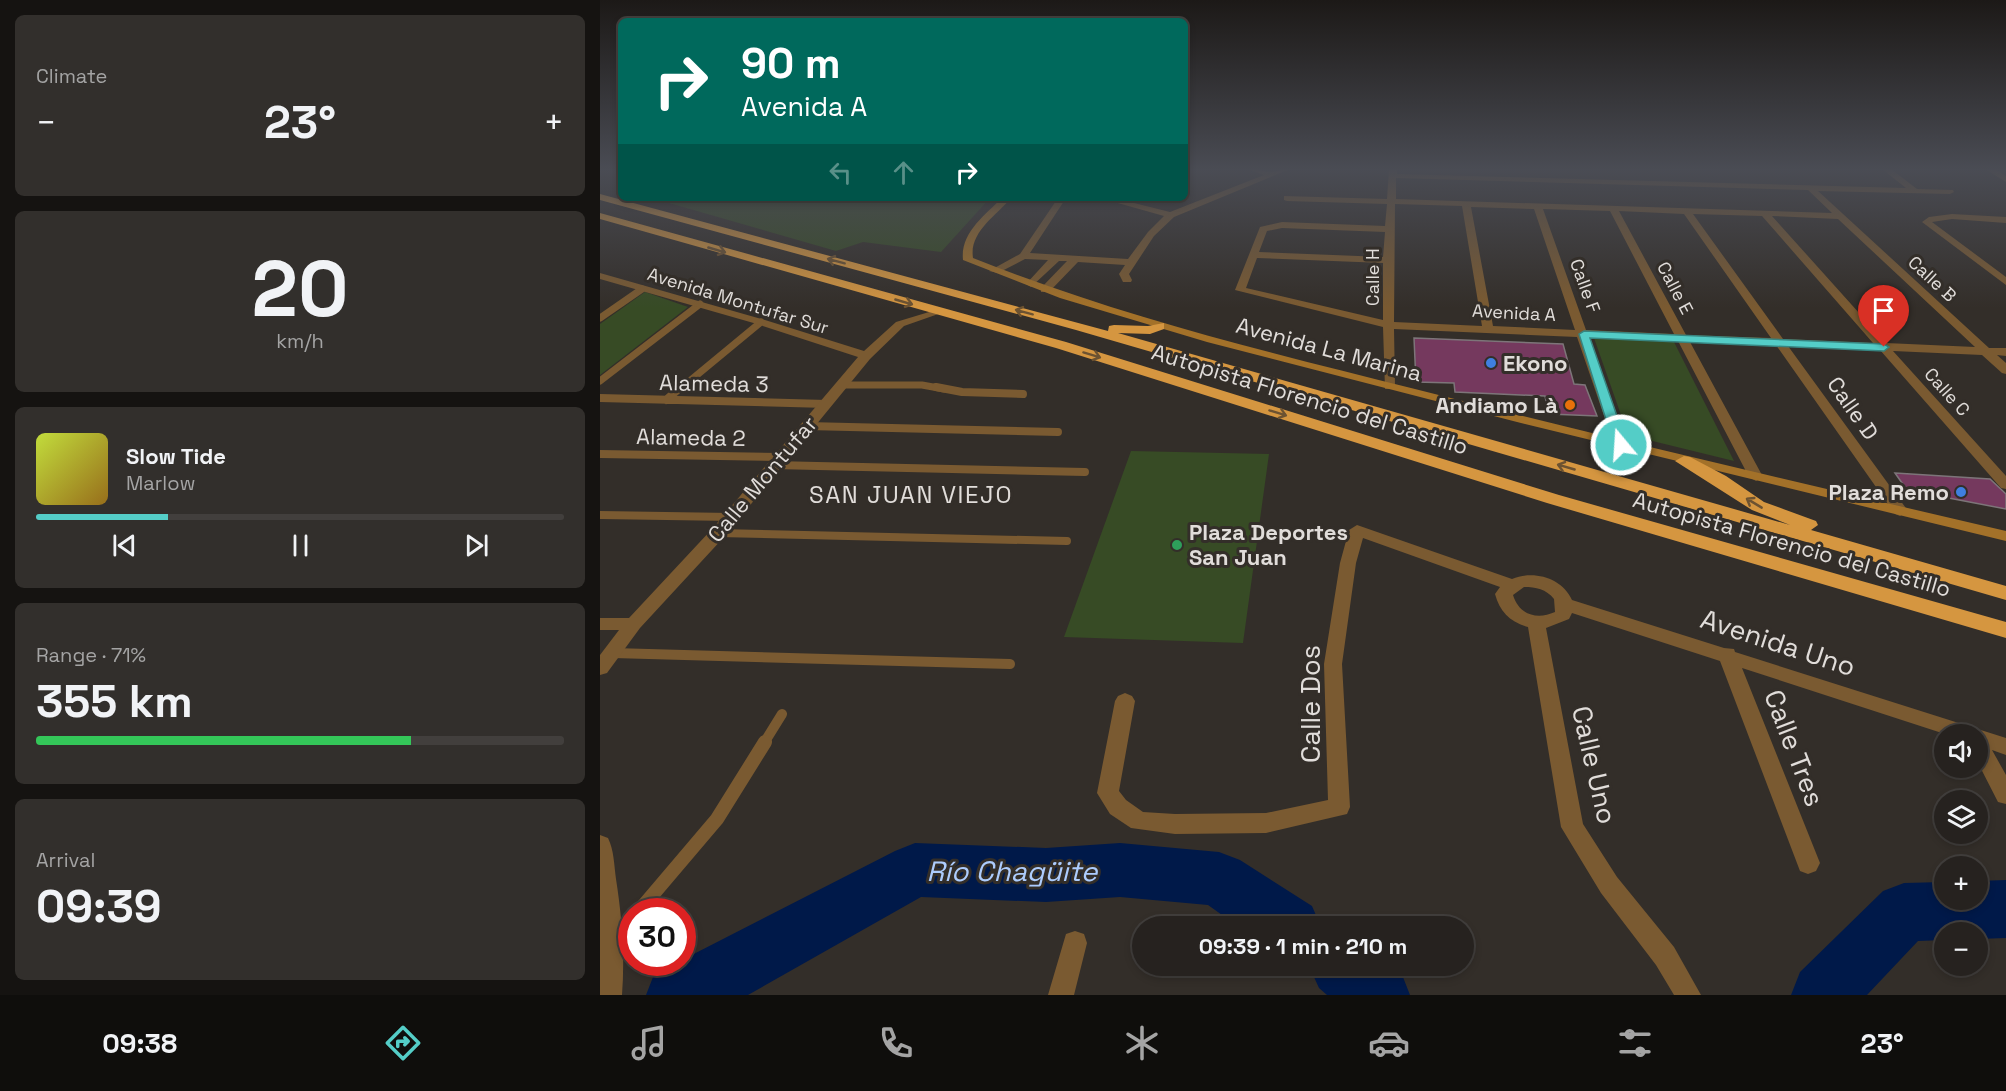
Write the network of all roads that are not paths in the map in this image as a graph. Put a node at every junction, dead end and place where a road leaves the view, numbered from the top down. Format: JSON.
{"nodes":[{"id":1,"x":668,"y":215,"type":"edge"},
{"id":2,"x":991,"y":215,"type":"edge"},
{"id":3,"x":1050,"y":215,"type":"edge"},
{"id":4,"x":1171,"y":215,"type":"edge"},
{"id":5,"x":1391,"y":215,"type":"edge"},
{"id":6,"x":1468,"y":215,"type":"edge"},
{"id":7,"x":1541,"y":215,"type":"edge"},
{"id":8,"x":1617,"y":215,"type":"edge"},
{"id":9,"x":1690,"y":215,"type":"edge"},
{"id":10,"x":1766,"y":215,"type":"edge"},
{"id":11,"x":1798,"y":215,"type":"edge"},
{"id":12,"x":600,"y":216,"type":"edge"},
{"id":13,"x":1839,"y":216,"type":"joint"},
{"id":14,"x":2001,"y":220,"type":"edge"},
{"id":15,"x":2006,"y":226,"type":"edge"},
{"id":16,"x":1390,"y":229,"type":"junction"},
{"id":17,"x":1253,"y":255,"type":"junction"},
{"id":18,"x":1023,"y":256,"type":"junction"},
{"id":19,"x":1056,"y":258,"type":"junction"},
{"id":20,"x":1075,"y":259,"type":"junction"},
{"id":21,"x":1388,"y":260,"type":"junction"},
{"id":22,"x":1131,"y":262,"type":"junction"},
{"id":23,"x":994,"y":271,"type":"junction"},
{"id":24,"x":600,"y":276,"type":"edge"},
{"id":25,"x":1127,"y":280,"type":"dead end"},
{"id":26,"x":2006,"y":282,"type":"edge"},
{"id":27,"x":1031,"y":284,"type":"junction"},
{"id":28,"x":642,"y":289,"type":"junction"},
{"id":29,"x":1045,"y":290,"type":"junction"},
{"id":30,"x":700,"y":304,"type":"junction"},
{"id":31,"x":939,"y":312,"type":"junction"},
{"id":32,"x":600,"y":318,"type":"edge"},
{"id":33,"x":760,"y":322,"type":"junction"},
{"id":34,"x":1389,"y":325,"type":"junction"},
{"id":35,"x":1159,"y":326,"type":"junction"},
{"id":36,"x":1081,"y":327,"type":"junction"},
{"id":37,"x":1488,"y":330,"type":"junction"},
{"id":38,"x":1584,"y":334,"type":"junction"},
{"id":39,"x":1682,"y":339,"type":"junction"},
{"id":40,"x":1782,"y":342,"type":"junction"},
{"id":41,"x":1884,"y":347,"type":"junction"},
{"id":42,"x":1986,"y":351,"type":"junction"},
{"id":43,"x":2006,"y":352,"type":"edge"},
{"id":44,"x":866,"y":356,"type":"junction"},
{"id":45,"x":2006,"y":370,"type":"edge"},
{"id":46,"x":600,"y":381,"type":"edge"},
{"id":47,"x":844,"y":385,"type":"junction"},
{"id":48,"x":1389,"y":386,"type":"junction"},
{"id":49,"x":1023,"y":394,"type":"dead end"},
{"id":50,"x":600,"y":398,"type":"edge"},
{"id":51,"x":666,"y":400,"type":"junction"},
{"id":52,"x":827,"y":404,"type":"junction"},
{"id":53,"x":807,"y":426,"type":"junction"},
{"id":54,"x":1058,"y":432,"type":"dead end"},
{"id":55,"x":1621,"y":445,"type":"junction"},
{"id":56,"x":600,"y":454,"type":"edge"},
{"id":57,"x":777,"y":461,"type":"junction"},
{"id":58,"x":1684,"y":461,"type":"junction"},
{"id":59,"x":1085,"y":472,"type":"dead end"},
{"id":60,"x":1756,"y":477,"type":"junction"},
{"id":61,"x":2006,"y":485,"type":"edge"},
{"id":62,"x":1900,"y":511,"type":"junction"},
{"id":63,"x":600,"y":515,"type":"edge"},
{"id":64,"x":732,"y":516,"type":"junction"},
{"id":65,"x":718,"y":533,"type":"junction"},
{"id":66,"x":2006,"y":536,"type":"edge"},
{"id":67,"x":1067,"y":541,"type":"dead end"},
{"id":68,"x":1512,"y":585,"type":"junction"},
{"id":69,"x":2006,"y":593,"type":"edge"},
{"id":70,"x":1566,"y":604,"type":"junction"},
{"id":71,"x":1536,"y":623,"type":"junction"},
{"id":72,"x":600,"y":624,"type":"edge"},
{"id":73,"x":634,"y":624,"type":"junction"},
{"id":74,"x":2006,"y":630,"type":"edge"},
{"id":75,"x":613,"y":653,"type":"junction"},
{"id":76,"x":1727,"y":654,"type":"junction"},
{"id":77,"x":1010,"y":664,"type":"dead end"},
{"id":78,"x":600,"y":668,"type":"edge"},
{"id":79,"x":1125,"y":701,"type":"dead end"},
{"id":80,"x":782,"y":714,"type":"dead end"},
{"id":81,"x":1939,"y":724,"type":"edge"},
{"id":82,"x":1988,"y":741,"type":"edge"},
{"id":83,"x":2006,"y":747,"type":"edge"},
{"id":84,"x":1988,"y":762,"type":"edge"},
{"id":85,"x":2006,"y":795,"type":"edge"},
{"id":86,"x":600,"y":845,"type":"edge"},
{"id":87,"x":1808,"y":863,"type":"dead end"},
{"id":88,"x":650,"y":898,"type":"edge"},
{"id":89,"x":618,"y":934,"type":"edge"},
{"id":90,"x":610,"y":942,"type":"junction"},
{"id":91,"x":1075,"y":943,"type":"dead end"},
{"id":92,"x":609,"y":995,"type":"edge"},
{"id":93,"x":1061,"y":995,"type":"edge"},
{"id":94,"x":1688,"y":995,"type":"edge"}],
"edges":[{"from":36,"to":1,"type":"highway","name":"Autopista Florencio del Castillo","one_way":true},
{"from":2,"to":23,"type":"street","name":"Avenida La Marina"},
{"from":3,"to":18,"type":"street"},
{"from":4,"to":22,"type":"street"},
{"from":5,"to":16,"type":"street","name":"Calle H"},
{"from":6,"to":37,"type":"street"},
{"from":7,"to":38,"type":"street","name":"Calle F"},
{"from":8,"to":39,"type":"street","name":"Calle E"},
{"from":9,"to":40,"type":"street","name":"Calle D"},
{"from":10,"to":41,"type":"street","name":"Calle C"},
{"from":11,"to":13,"type":"street"},
{"from":12,"to":31,"type":"highway","name":"Autopista Florencio del Castillo","one_way":true},
{"from":13,"to":42,"type":"street","name":"Calle B"},
{"from":14,"to":15,"type":"street"},
{"from":14,"to":26,"type":"street"},
{"from":16,"to":17,"type":"street"},
{"from":16,"to":21,"type":"street","name":"Calle H"},
{"from":17,"to":21,"type":"street"},
{"from":17,"to":34,"type":"street","name":"Avenida A"},
{"from":18,"to":19,"type":"street"},
{"from":18,"to":23,"type":"street"},
{"from":19,"to":20,"type":"street"},
{"from":19,"to":27,"type":"street"},
{"from":20,"to":22,"type":"street"},
{"from":20,"to":29,"type":"street"},
{"from":21,"to":34,"type":"street","name":"Calle H"},
{"from":22,"to":25,"type":"street"},
{"from":23,"to":27,"type":"street","name":"Avenida La Marina"},
{"from":24,"to":28,"type":"street","name":"Avenida Montufar Sur"},
{"from":27,"to":29,"type":"street","name":"Avenida La Marina"},
{"from":28,"to":30,"type":"street","name":"Avenida Montufar Sur"},
{"from":28,"to":32,"type":"lane"},
{"from":29,"to":35,"type":"street","name":"Avenida La Marina"},
{"from":30,"to":33,"type":"street","name":"Avenida Montufar Sur"},
{"from":30,"to":46,"type":"lane"},
{"from":31,"to":44,"type":"street","name":"Calle Montufar"},
{"from":31,"to":74,"type":"highway","name":"Autopista Florencio del Castillo","one_way":true},
{"from":33,"to":44,"type":"street","name":"Avenida Montufar Sur"},
{"from":33,"to":51,"type":"lane"},
{"from":34,"to":37,"type":"street","name":"Avenida A"},
{"from":34,"to":48,"type":"street","name":"Calle H"},
{"from":35,"to":36,"type":"highway"},
{"from":35,"to":48,"type":"street","name":"Avenida La Marina"},
{"from":69,"to":36,"type":"highway","name":"Autopista Florencio del Castillo","one_way":true},
{"from":37,"to":38,"type":"street","name":"Avenida A"},
{"from":38,"to":39,"type":"street","name":"Avenida A"},
{"from":38,"to":55,"type":"street","name":"Calle F"},
{"from":39,"to":40,"type":"street","name":"Avenida A"},
{"from":39,"to":60,"type":"street","name":"Calle E"},
{"from":40,"to":41,"type":"street","name":"Avenida A"},
{"from":40,"to":62,"type":"street","name":"Calle D"},
{"from":41,"to":42,"type":"street","name":"Avenida A"},
{"from":41,"to":61,"type":"street","name":"Calle C"},
{"from":42,"to":43,"type":"street","name":"Avenida A"},
{"from":42,"to":45,"type":"street","name":"Calle B"},
{"from":44,"to":47,"type":"street","name":"Calle Montufar"},
{"from":47,"to":49,"type":"lane"},
{"from":47,"to":52,"type":"street","name":"Calle Montufar"},
{"from":48,"to":55,"type":"street","name":"Avenida La Marina"},
{"from":50,"to":51,"type":"lane","name":"Alameda 3"},
{"from":51,"to":52,"type":"lane","name":"Alameda 3"},
{"from":52,"to":53,"type":"street","name":"Calle Montufar"},
{"from":53,"to":54,"type":"lane"},
{"from":53,"to":57,"type":"street","name":"Calle Montufar"},
{"from":55,"to":58,"type":"street","name":"Avenida La Marina"},
{"from":56,"to":57,"type":"lane","name":"Alameda 2"},
{"from":57,"to":59,"type":"lane","name":"Alameda 2"},
{"from":57,"to":64,"type":"street","name":"Calle Montufar"},
{"from":58,"to":60,"type":"street","name":"Avenida La Marina"},
{"from":69,"to":58,"type":"highway","one_way":true},
{"from":60,"to":62,"type":"street","name":"Avenida La Marina"},
{"from":62,"to":66,"type":"street","name":"Avenida La Marina"},
{"from":63,"to":64,"type":"lane"},
{"from":64,"to":65,"type":"street","name":"Calle Montufar"},
{"from":65,"to":67,"type":"lane"},
{"from":65,"to":73,"type":"street","name":"Calle Montufar"},
{"from":68,"to":70,"type":"street"},
{"from":68,"to":71,"type":"street"},
{"from":68,"to":79,"type":"street","name":"Calle Dos"},
{"from":70,"to":71,"type":"street"},
{"from":70,"to":76,"type":"street","name":"Avenida Uno"},
{"from":71,"to":94,"type":"street","name":"Calle Uno"},
{"from":72,"to":73,"type":"street"},
{"from":73,"to":75,"type":"street","name":"Calle Montufar"},
{"from":75,"to":77,"type":"lane"},
{"from":75,"to":78,"type":"street","name":"Calle Montufar"},
{"from":76,"to":81,"type":"street","name":"Avenida Uno"},
{"from":76,"to":87,"type":"street","name":"Calle Tres"},
{"from":80,"to":88,"type":"lane"},
{"from":82,"to":83,"type":"street","name":"Avenida Uno"},
{"from":84,"to":85,"type":"street"},
{"from":86,"to":90,"type":"street"},
{"from":89,"to":90,"type":"lane"},
{"from":90,"to":92,"type":"street"},
{"from":91,"to":93,"type":"street"}]}
